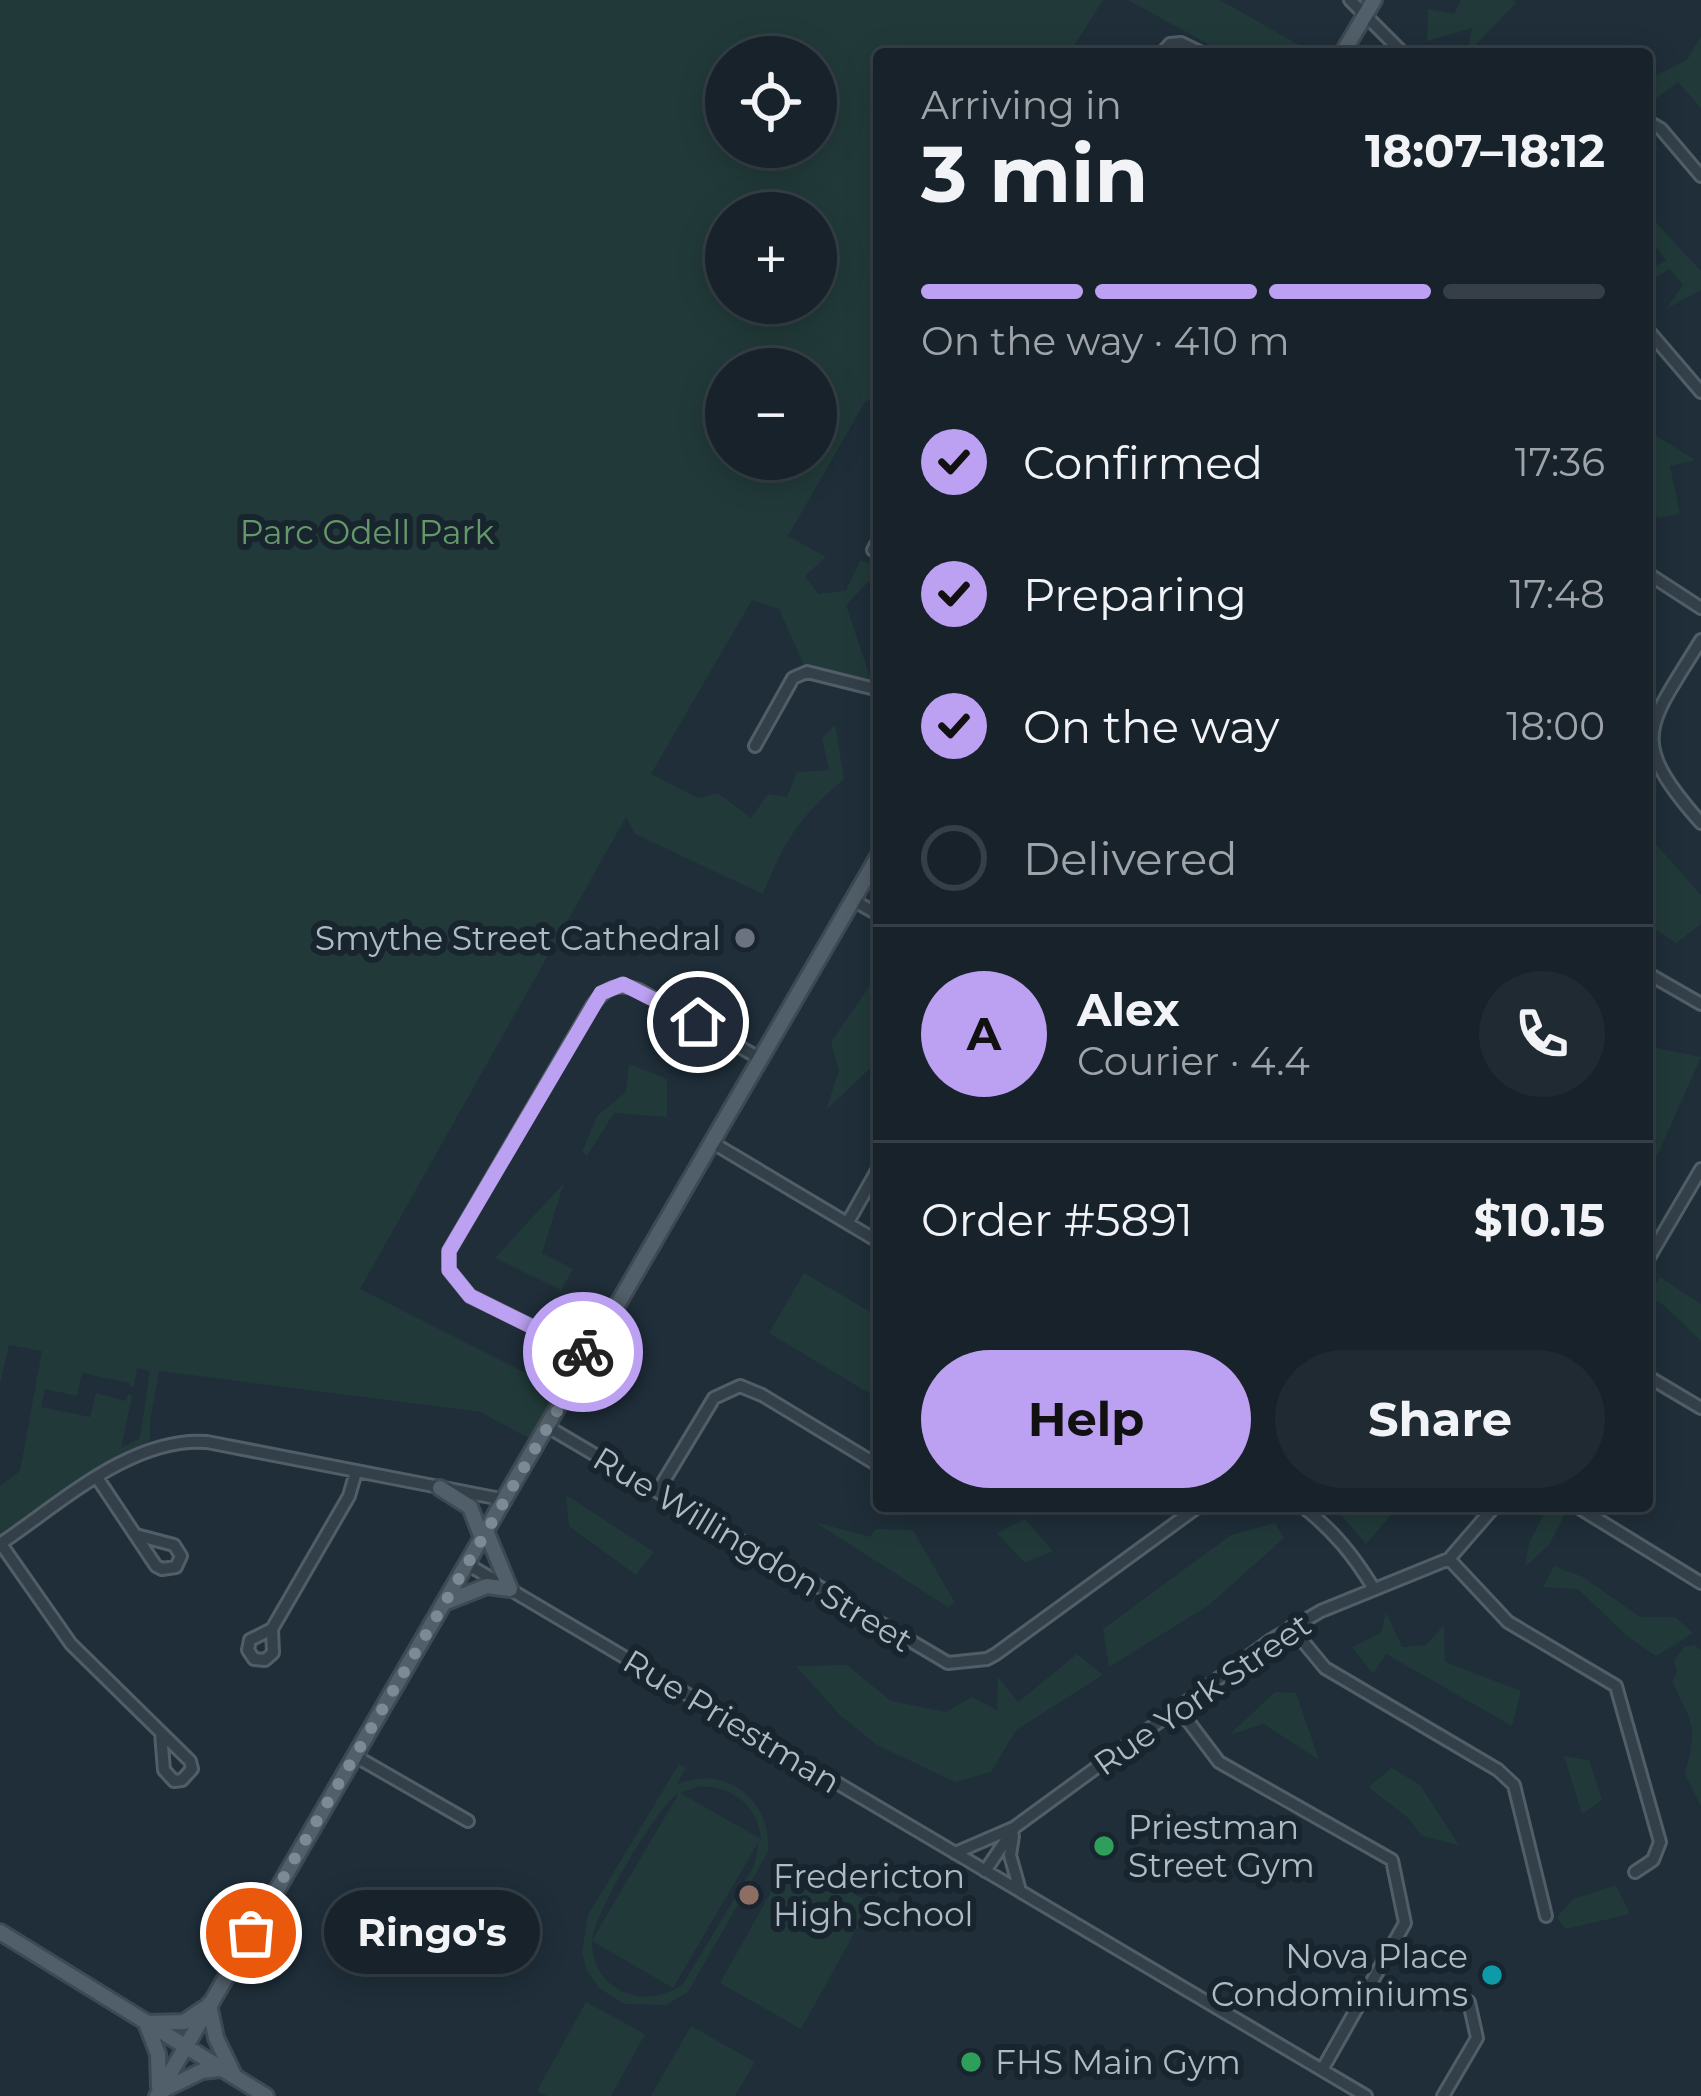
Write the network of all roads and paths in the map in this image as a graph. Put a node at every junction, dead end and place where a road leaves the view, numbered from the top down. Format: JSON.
{"nodes":[{"id":1,"x":1350,"y":0,"type":"edge"},
{"id":2,"x":1370,"y":6,"type":"edge"},
{"id":3,"x":1346,"y":48,"type":"edge"},
{"id":4,"x":1400,"y":48,"type":"edge"},
{"id":5,"x":1653,"y":124,"type":"edge"},
{"id":6,"x":1701,"y":176,"type":"edge"},
{"id":7,"x":1653,"y":336,"type":"edge"},
{"id":8,"x":1701,"y":392,"type":"edge"},
{"id":9,"x":1653,"y":577,"type":"edge"},
{"id":10,"x":1701,"y":608,"type":"edge"},
{"id":11,"x":1701,"y":640,"type":"edge"},
{"id":12,"x":873,"y":688,"type":"edge"},
{"id":13,"x":1653,"y":730,"type":"edge"},
{"id":14,"x":755,"y":746,"type":"dead end"},
{"id":15,"x":1653,"y":751,"type":"edge"},
{"id":16,"x":1701,"y":823,"type":"edge"},
{"id":17,"x":873,"y":865,"type":"edge"},
{"id":18,"x":853,"y":900,"type":"junction"},
{"id":19,"x":873,"y":912,"type":"edge"},
{"id":20,"x":1653,"y":976,"type":"edge"},
{"id":21,"x":1701,"y":1004,"type":"edge"},
{"id":22,"x":761,"y":1059,"type":"junction"},
{"id":23,"x":713,"y":1143,"type":"junction"},
{"id":24,"x":1701,"y":1168,"type":"edge"},
{"id":25,"x":873,"y":1178,"type":"edge"},
{"id":26,"x":848,"y":1222,"type":"junction"},
{"id":27,"x":873,"y":1238,"type":"edge"},
{"id":28,"x":1653,"y":1251,"type":"edge"},
{"id":29,"x":590,"y":1355,"type":"junction"},
{"id":30,"x":1653,"y":1380,"type":"edge"},
{"id":31,"x":1701,"y":1408,"type":"edge"},
{"id":32,"x":548,"y":1427,"type":"junction"},
{"id":33,"x":873,"y":1462,"type":"edge"},
{"id":34,"x":356,"y":1472,"type":"junction"},
{"id":35,"x":98,"y":1479,"type":"junction"},
{"id":36,"x":440,"y":1488,"type":"junction"},
{"id":37,"x":658,"y":1489,"type":"junction"},
{"id":38,"x":506,"y":1500,"type":"junction"},
{"id":39,"x":1190,"y":1512,"type":"edge"},
{"id":40,"x":1310,"y":1512,"type":"edge"},
{"id":41,"x":1490,"y":1512,"type":"edge"},
{"id":42,"x":1586,"y":1512,"type":"edge"},
{"id":43,"x":484,"y":1534,"type":"junction"},
{"id":44,"x":136,"y":1535,"type":"dead end"},
{"id":45,"x":0,"y":1544,"type":"edge"},
{"id":46,"x":1449,"y":1559,"type":"junction"},
{"id":47,"x":467,"y":1564,"type":"junction"},
{"id":48,"x":1701,"y":1583,"type":"edge"},
{"id":49,"x":510,"y":1589,"type":"junction"},
{"id":50,"x":1374,"y":1589,"type":"junction"},
{"id":51,"x":445,"y":1603,"type":"junction"},
{"id":52,"x":1291,"y":1627,"type":"junction"},
{"id":53,"x":272,"y":1629,"type":"dead end"},
{"id":54,"x":1178,"y":1708,"type":"junction"},
{"id":55,"x":161,"y":1733,"type":"dead end"},
{"id":56,"x":355,"y":1756,"type":"junction"},
{"id":57,"x":469,"y":1821,"type":"dead end"},
{"id":58,"x":1015,"y":1827,"type":"junction"},
{"id":59,"x":955,"y":1853,"type":"junction"},
{"id":60,"x":985,"y":1870,"type":"junction"},
{"id":61,"x":1635,"y":1872,"type":"dead end"},
{"id":62,"x":1020,"y":1890,"type":"junction"},
{"id":63,"x":1546,"y":1916,"type":"dead end"},
{"id":64,"x":0,"y":1932,"type":"edge"},
{"id":65,"x":1469,"y":2002,"type":"dead end"},
{"id":66,"x":209,"y":2004,"type":"junction"},
{"id":67,"x":146,"y":2023,"type":"junction"},
{"id":68,"x":183,"y":2047,"type":"junction"},
{"id":69,"x":220,"y":2068,"type":"junction"},
{"id":70,"x":1322,"y":2070,"type":"junction"},
{"id":71,"x":235,"y":2077,"type":"junction"},
{"id":72,"x":158,"y":2094,"type":"edge"},
{"id":73,"x":266,"y":2096,"type":"edge"},
{"id":74,"x":1366,"y":2096,"type":"edge"},
{"id":75,"x":1443,"y":2096,"type":"edge"}],
"edges":[{"from":1,"to":2,"type":"street"},
{"from":2,"to":3,"type":"main road"},
{"from":2,"to":4,"type":"street"},
{"from":5,"to":6,"type":"street"},
{"from":7,"to":8,"type":"street"},
{"from":9,"to":10,"type":"street"},
{"from":11,"to":13,"type":"street"},
{"from":12,"to":14,"type":"street"},
{"from":15,"to":16,"type":"street"},
{"from":17,"to":18,"type":"main road"},
{"from":18,"to":19,"type":"street"},
{"from":18,"to":22,"type":"main road"},
{"from":20,"to":21,"type":"street"},
{"from":22,"to":23,"type":"main road"},
{"from":22,"to":29,"type":"street"},
{"from":23,"to":26,"type":"street"},
{"from":23,"to":29,"type":"main road"},
{"from":24,"to":28,"type":"street"},
{"from":25,"to":26,"type":"street"},
{"from":26,"to":27,"type":"street"},
{"from":29,"to":32,"type":"main road"},
{"from":30,"to":31,"type":"street"},
{"from":32,"to":37,"type":"street","name":"Rue Willingdon Street"},
{"from":32,"to":38,"type":"main road"},
{"from":33,"to":37,"type":"street"},
{"from":34,"to":35,"type":"street"},
{"from":34,"to":36,"type":"street"},
{"from":34,"to":53,"type":"street"},
{"from":35,"to":44,"type":"street"},
{"from":35,"to":45,"type":"street"},
{"from":36,"to":38,"type":"street"},
{"from":36,"to":43,"type":"main road"},
{"from":37,"to":39,"type":"street","name":"Rue Willingdon Street"},
{"from":38,"to":43,"type":"main road"},
{"from":40,"to":50,"type":"street"},
{"from":41,"to":46,"type":"street","name":"Rue York Street"},
{"from":42,"to":48,"type":"street"},
{"from":43,"to":47,"type":"main road"},
{"from":43,"to":49,"type":"main road"},
{"from":45,"to":55,"type":"street"},
{"from":46,"to":50,"type":"street","name":"Rue York Street"},
{"from":46,"to":61,"type":"street"},
{"from":47,"to":49,"type":"street","name":"Rue Priestman"},
{"from":47,"to":51,"type":"main road"},
{"from":49,"to":51,"type":"main road"},
{"from":49,"to":59,"type":"street","name":"Rue Priestman"},
{"from":50,"to":52,"type":"street","name":"Rue York Street"},
{"from":51,"to":56,"type":"main road"},
{"from":52,"to":54,"type":"street","name":"Rue York Street"},
{"from":52,"to":63,"type":"street"},
{"from":54,"to":58,"type":"street","name":"Rue York Street"},
{"from":54,"to":70,"type":"street"},
{"from":56,"to":57,"type":"street"},
{"from":56,"to":66,"type":"main road"},
{"from":58,"to":59,"type":"street"},
{"from":58,"to":60,"type":"street","name":"Rue York Street"},
{"from":58,"to":62,"type":"street"},
{"from":59,"to":60,"type":"street","name":"Rue Priestman"},
{"from":60,"to":62,"type":"street","name":"Rue Priestman"},
{"from":62,"to":70,"type":"street","name":"Rue Priestman"},
{"from":64,"to":67,"type":"main road"},
{"from":65,"to":75,"type":"street"},
{"from":66,"to":67,"type":"main road"},
{"from":66,"to":68,"type":"main road"},
{"from":66,"to":71,"type":"main road"},
{"from":67,"to":68,"type":"main road"},
{"from":67,"to":72,"type":"main road"},
{"from":68,"to":69,"type":"main road"},
{"from":68,"to":72,"type":"main road"},
{"from":69,"to":71,"type":"main road"},
{"from":69,"to":72,"type":"main road"},
{"from":70,"to":74,"type":"street","name":"Rue Priestman"},
{"from":71,"to":73,"type":"main road"}]}
